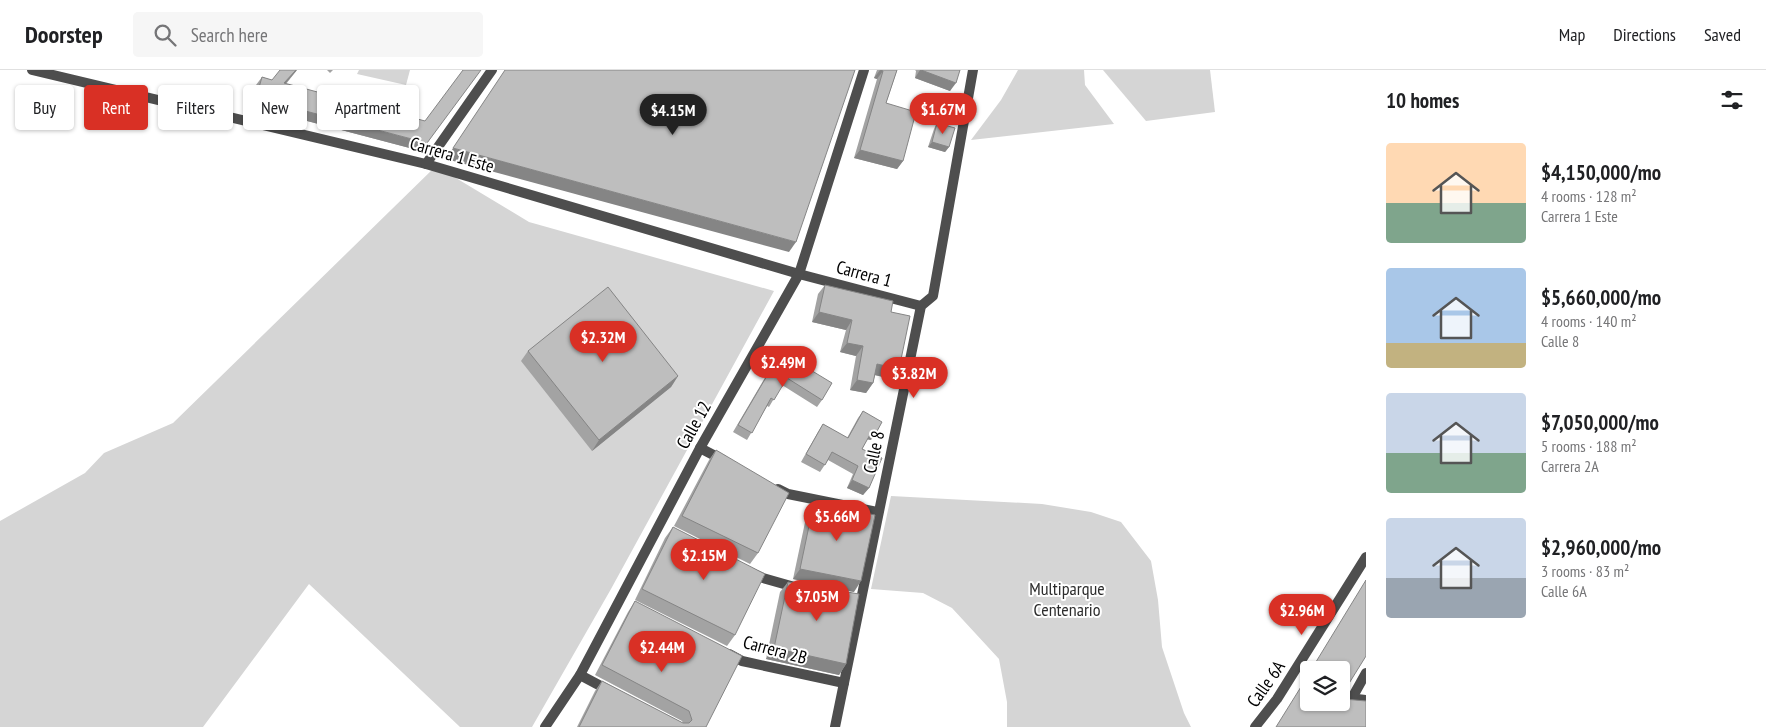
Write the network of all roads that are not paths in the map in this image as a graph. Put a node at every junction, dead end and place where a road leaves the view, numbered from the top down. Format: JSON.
{"nodes":[{"id":1,"x":32,"y":70,"type":"edge"},
{"id":2,"x":492,"y":70,"type":"edge"},
{"id":3,"x":864,"y":70,"type":"edge"},
{"id":4,"x":973,"y":70,"type":"edge"},
{"id":5,"x":426,"y":164,"type":"junction"},
{"id":6,"x":799,"y":274,"type":"junction"},
{"id":7,"x":921,"y":306,"type":"junction"},
{"id":8,"x":700,"y":448,"type":"junction"},
{"id":9,"x":732,"y":465,"type":"edge"},
{"id":10,"x":765,"y":482,"type":"edge"},
{"id":11,"x":877,"y":512,"type":"junction"},
{"id":12,"x":1366,"y":558,"type":"edge"},
{"id":13,"x":746,"y":570,"type":"edge"},
{"id":14,"x":804,"y":589,"type":"edge"},
{"id":15,"x":716,"y":648,"type":"edge"},
{"id":16,"x":1366,"y":673,"type":"edge"},
{"id":17,"x":580,"y":675,"type":"junction"},
{"id":18,"x":844,"y":683,"type":"junction"},
{"id":19,"x":621,"y":697,"type":"edge"},
{"id":20,"x":1352,"y":698,"type":"joint"},
{"id":21,"x":1366,"y":700,"type":"edge"},
{"id":22,"x":544,"y":727,"type":"edge"},
{"id":23,"x":835,"y":727,"type":"edge"},
{"id":24,"x":1255,"y":727,"type":"edge"}],
"edges":[{"from":1,"to":5,"type":"street","name":"Carrera 1 Este"},
{"from":2,"to":5,"type":"street"},
{"from":3,"to":6,"type":"street","name":"Calle 12"},
{"from":4,"to":7,"type":"street","name":"Calle 8"},
{"from":5,"to":6,"type":"street","name":"Carrera 1 Este"},
{"from":6,"to":7,"type":"street","name":"Carrera 1"},
{"from":6,"to":8,"type":"street","name":"Calle 12"},
{"from":7,"to":11,"type":"street","name":"Calle 8"},
{"from":8,"to":9,"type":"street"},
{"from":8,"to":17,"type":"street","name":"Calle 12"},
{"from":10,"to":11,"type":"street"},
{"from":11,"to":18,"type":"street","name":"Calle 8"},
{"from":12,"to":24,"type":"street","name":"Calle 6A"},
{"from":13,"to":14,"type":"street"},
{"from":15,"to":18,"type":"street","name":"Carrera 2B"},
{"from":16,"to":20,"type":"street"},
{"from":17,"to":19,"type":"street"},
{"from":17,"to":22,"type":"street","name":"Calle 12"},
{"from":18,"to":23,"type":"street","name":"Calle 8"},
{"from":20,"to":21,"type":"street"}]}
